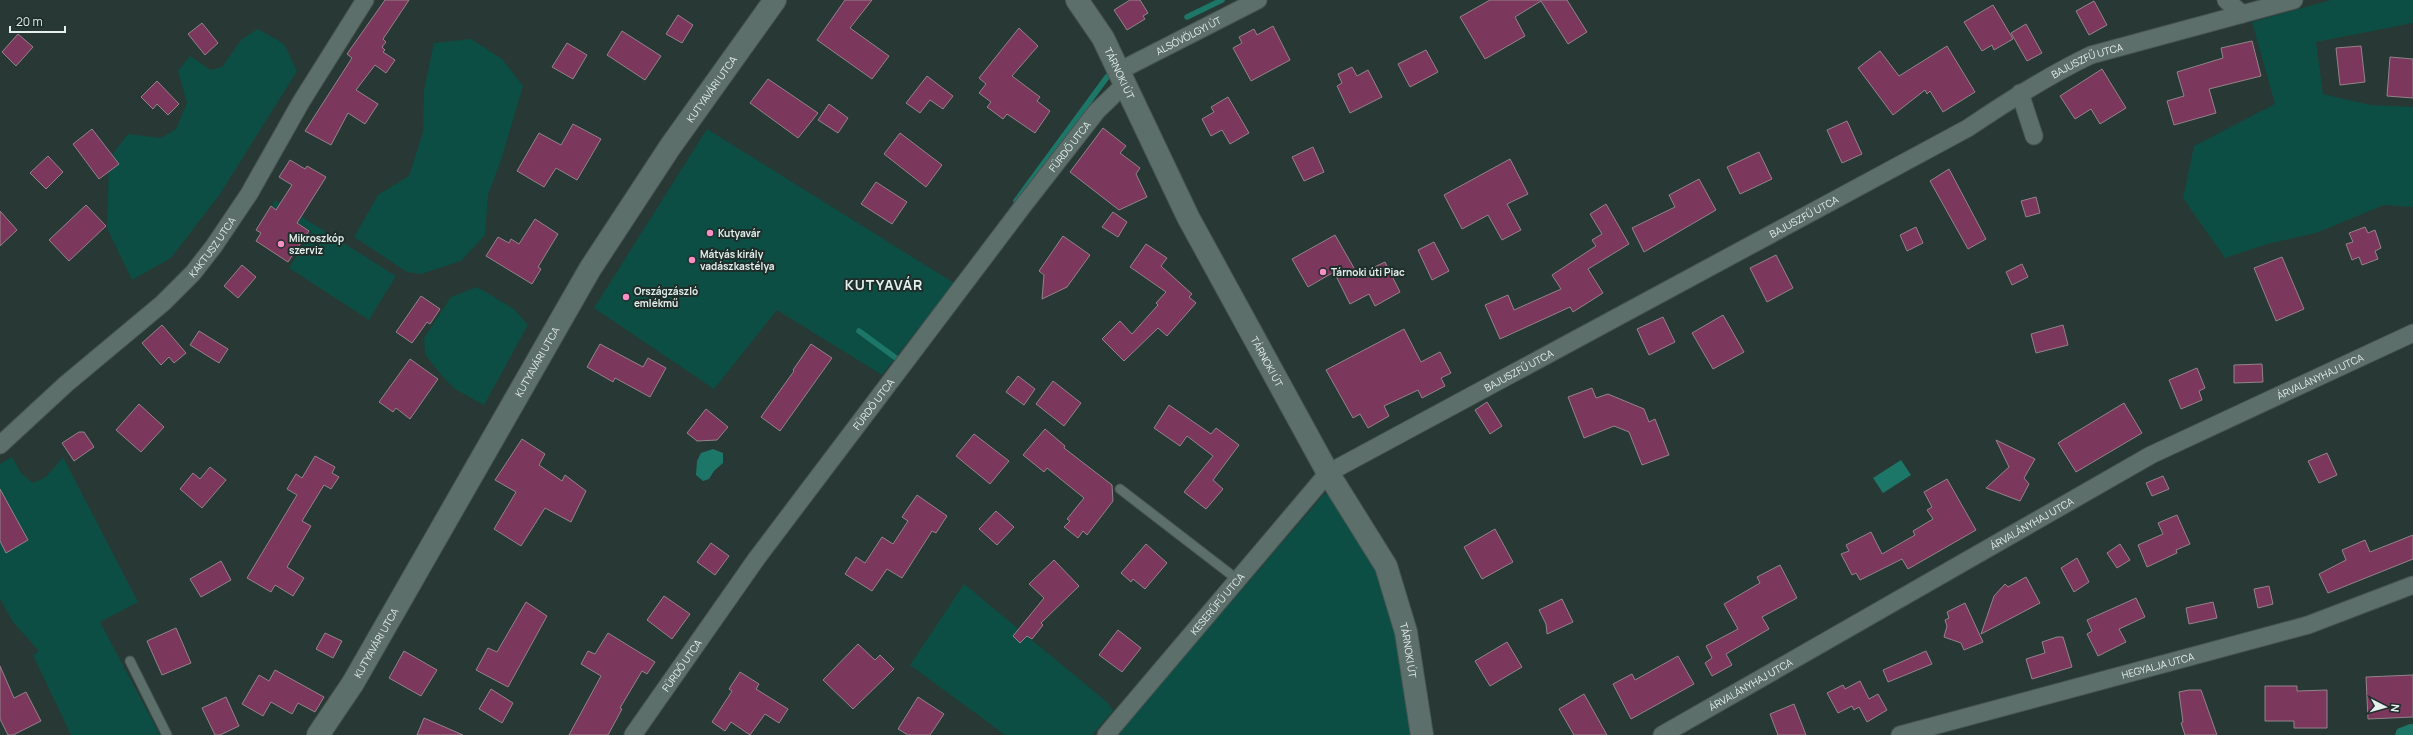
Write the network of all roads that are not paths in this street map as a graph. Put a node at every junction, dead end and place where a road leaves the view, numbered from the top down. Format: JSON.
{"nodes":[{"id":1,"x":366,"y":0,"type":"edge"},
{"id":2,"x":775,"y":0,"type":"edge"},
{"id":3,"x":1077,"y":0,"type":"edge"},
{"id":4,"x":1258,"y":0,"type":"edge"},
{"id":5,"x":2226,"y":0,"type":"edge"},
{"id":6,"x":2294,"y":0,"type":"edge"},
{"id":7,"x":2242,"y":14,"type":"junction"},
{"id":8,"x":1122,"y":77,"type":"junction"},
{"id":9,"x":2020,"y":93,"type":"junction"},
{"id":10,"x":2034,"y":136,"type":"dead end"},
{"id":11,"x":2413,"y":333,"type":"edge"},
{"id":12,"x":0,"y":445,"type":"edge"},
{"id":13,"x":1328,"y":473,"type":"junction"},
{"id":14,"x":1120,"y":488,"type":"dead end"},
{"id":15,"x":1238,"y":580,"type":"junction"},
{"id":16,"x":2413,"y":585,"type":"edge"},
{"id":17,"x":130,"y":661,"type":"dead end"},
{"id":18,"x":167,"y":735,"type":"edge"},
{"id":19,"x":318,"y":735,"type":"edge"},
{"id":20,"x":634,"y":735,"type":"edge"},
{"id":21,"x":1106,"y":735,"type":"edge"},
{"id":22,"x":1422,"y":735,"type":"edge"},
{"id":23,"x":1662,"y":735,"type":"edge"},
{"id":24,"x":1900,"y":735,"type":"edge"}],
"edges":[{"from":1,"to":12,"type":"street","name":"KAKTUSZ UTCA"},
{"from":2,"to":19,"type":"street","name":"KUTYAVÁRI UTCA"},
{"from":3,"to":8,"type":"street","name":"TÁRNOKI ÚT"},
{"from":4,"to":8,"type":"street","name":"ALSÓVÖLGYI ÚT"},
{"from":5,"to":7,"type":"street"},
{"from":6,"to":7,"type":"street","name":"BAJUSZFŰ UTCA"},
{"from":7,"to":9,"type":"street","name":"BAJUSZFŰ UTCA"},
{"from":8,"to":13,"type":"street","name":"TÁRNOKI ÚT"},
{"from":8,"to":20,"type":"street","name":"FÜRDŐ UTCA"},
{"from":9,"to":10,"type":"street"},
{"from":9,"to":13,"type":"street","name":"BAJUSZFŰ UTCA"},
{"from":11,"to":23,"type":"street","name":"ÁRVALÁNYHAJ UTCA"},
{"from":13,"to":15,"type":"street","name":"KESERŰFŰ UTCA"},
{"from":13,"to":22,"type":"street","name":"TÁRNOKI ÚT"},
{"from":14,"to":15,"type":"lane"},
{"from":15,"to":21,"type":"street","name":"KESERŰFŰ UTCA"},
{"from":16,"to":24,"type":"street","name":"HEGYALJA UTCA"},
{"from":17,"to":18,"type":"lane"}]}
